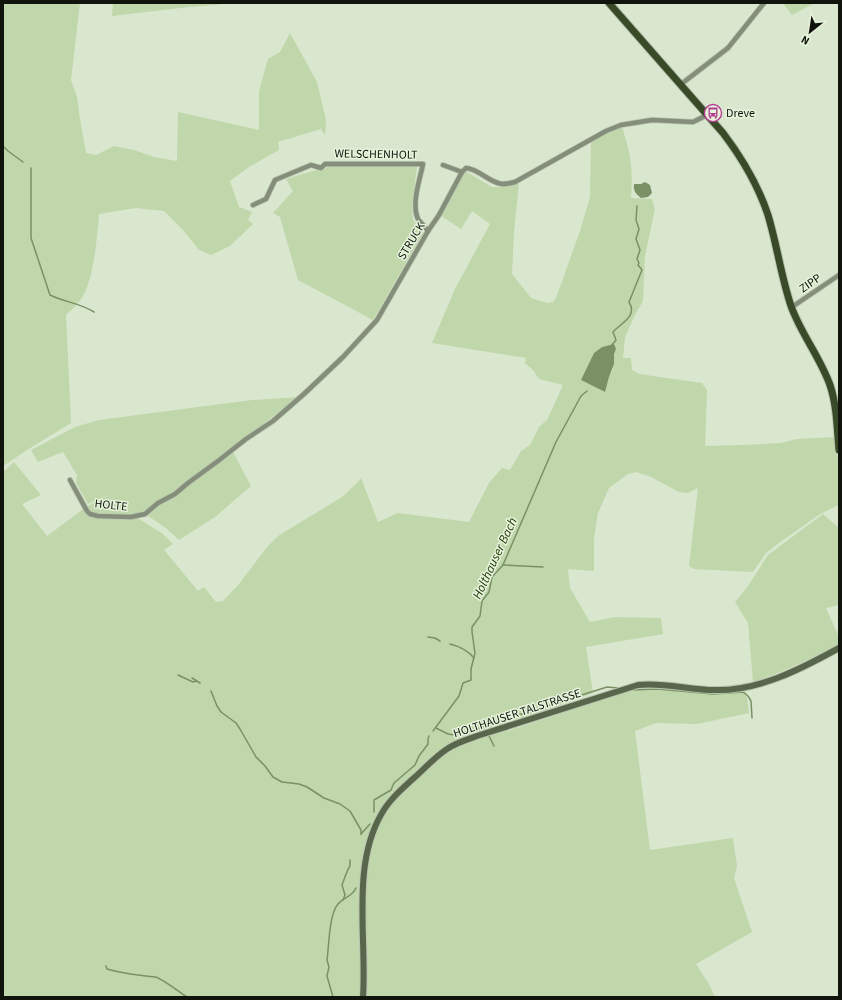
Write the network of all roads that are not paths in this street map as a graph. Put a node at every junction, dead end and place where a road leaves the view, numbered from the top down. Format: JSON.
{"nodes":[{"id":1,"x":608,"y":3,"type":"edge"},
{"id":2,"x":764,"y":3,"type":"edge"},
{"id":3,"x":680,"y":85,"type":"junction"},
{"id":4,"x":707,"y":115,"type":"junction"},
{"id":5,"x":443,"y":165,"type":"dead end"},
{"id":6,"x":462,"y":172,"type":"junction"},
{"id":7,"x":253,"y":205,"type":"dead end"},
{"id":8,"x":428,"y":231,"type":"junction"},
{"id":9,"x":839,"y":275,"type":"edge"},
{"id":10,"x":792,"y":307,"type":"junction"},
{"id":11,"x":839,"y":450,"type":"edge"},
{"id":12,"x":70,"y":480,"type":"dead end"},
{"id":13,"x":145,"y":514,"type":"joint"},
{"id":14,"x":839,"y":648,"type":"edge"},
{"id":15,"x":363,"y":997,"type":"edge"}],
"edges":[{"from":1,"to":3,"type":"main road"},
{"from":2,"to":3,"type":"street"},
{"from":3,"to":4,"type":"main road"},
{"from":4,"to":6,"type":"street"},
{"from":4,"to":10,"type":"main road"},
{"from":5,"to":6,"type":"street"},
{"from":6,"to":8,"type":"street","name":"STRUCK"},
{"from":7,"to":8,"type":"street","name":"WELSCHENHOLT"},
{"from":8,"to":13,"type":"street","name":"STRUCK"},
{"from":9,"to":10,"type":"street","name":"ZIPP"},
{"from":10,"to":11,"type":"main road"},
{"from":12,"to":13,"type":"street","name":"HOLTE"},
{"from":14,"to":15,"type":"street","name":"HOLTHAUSER TALSTRASSE"}]}
